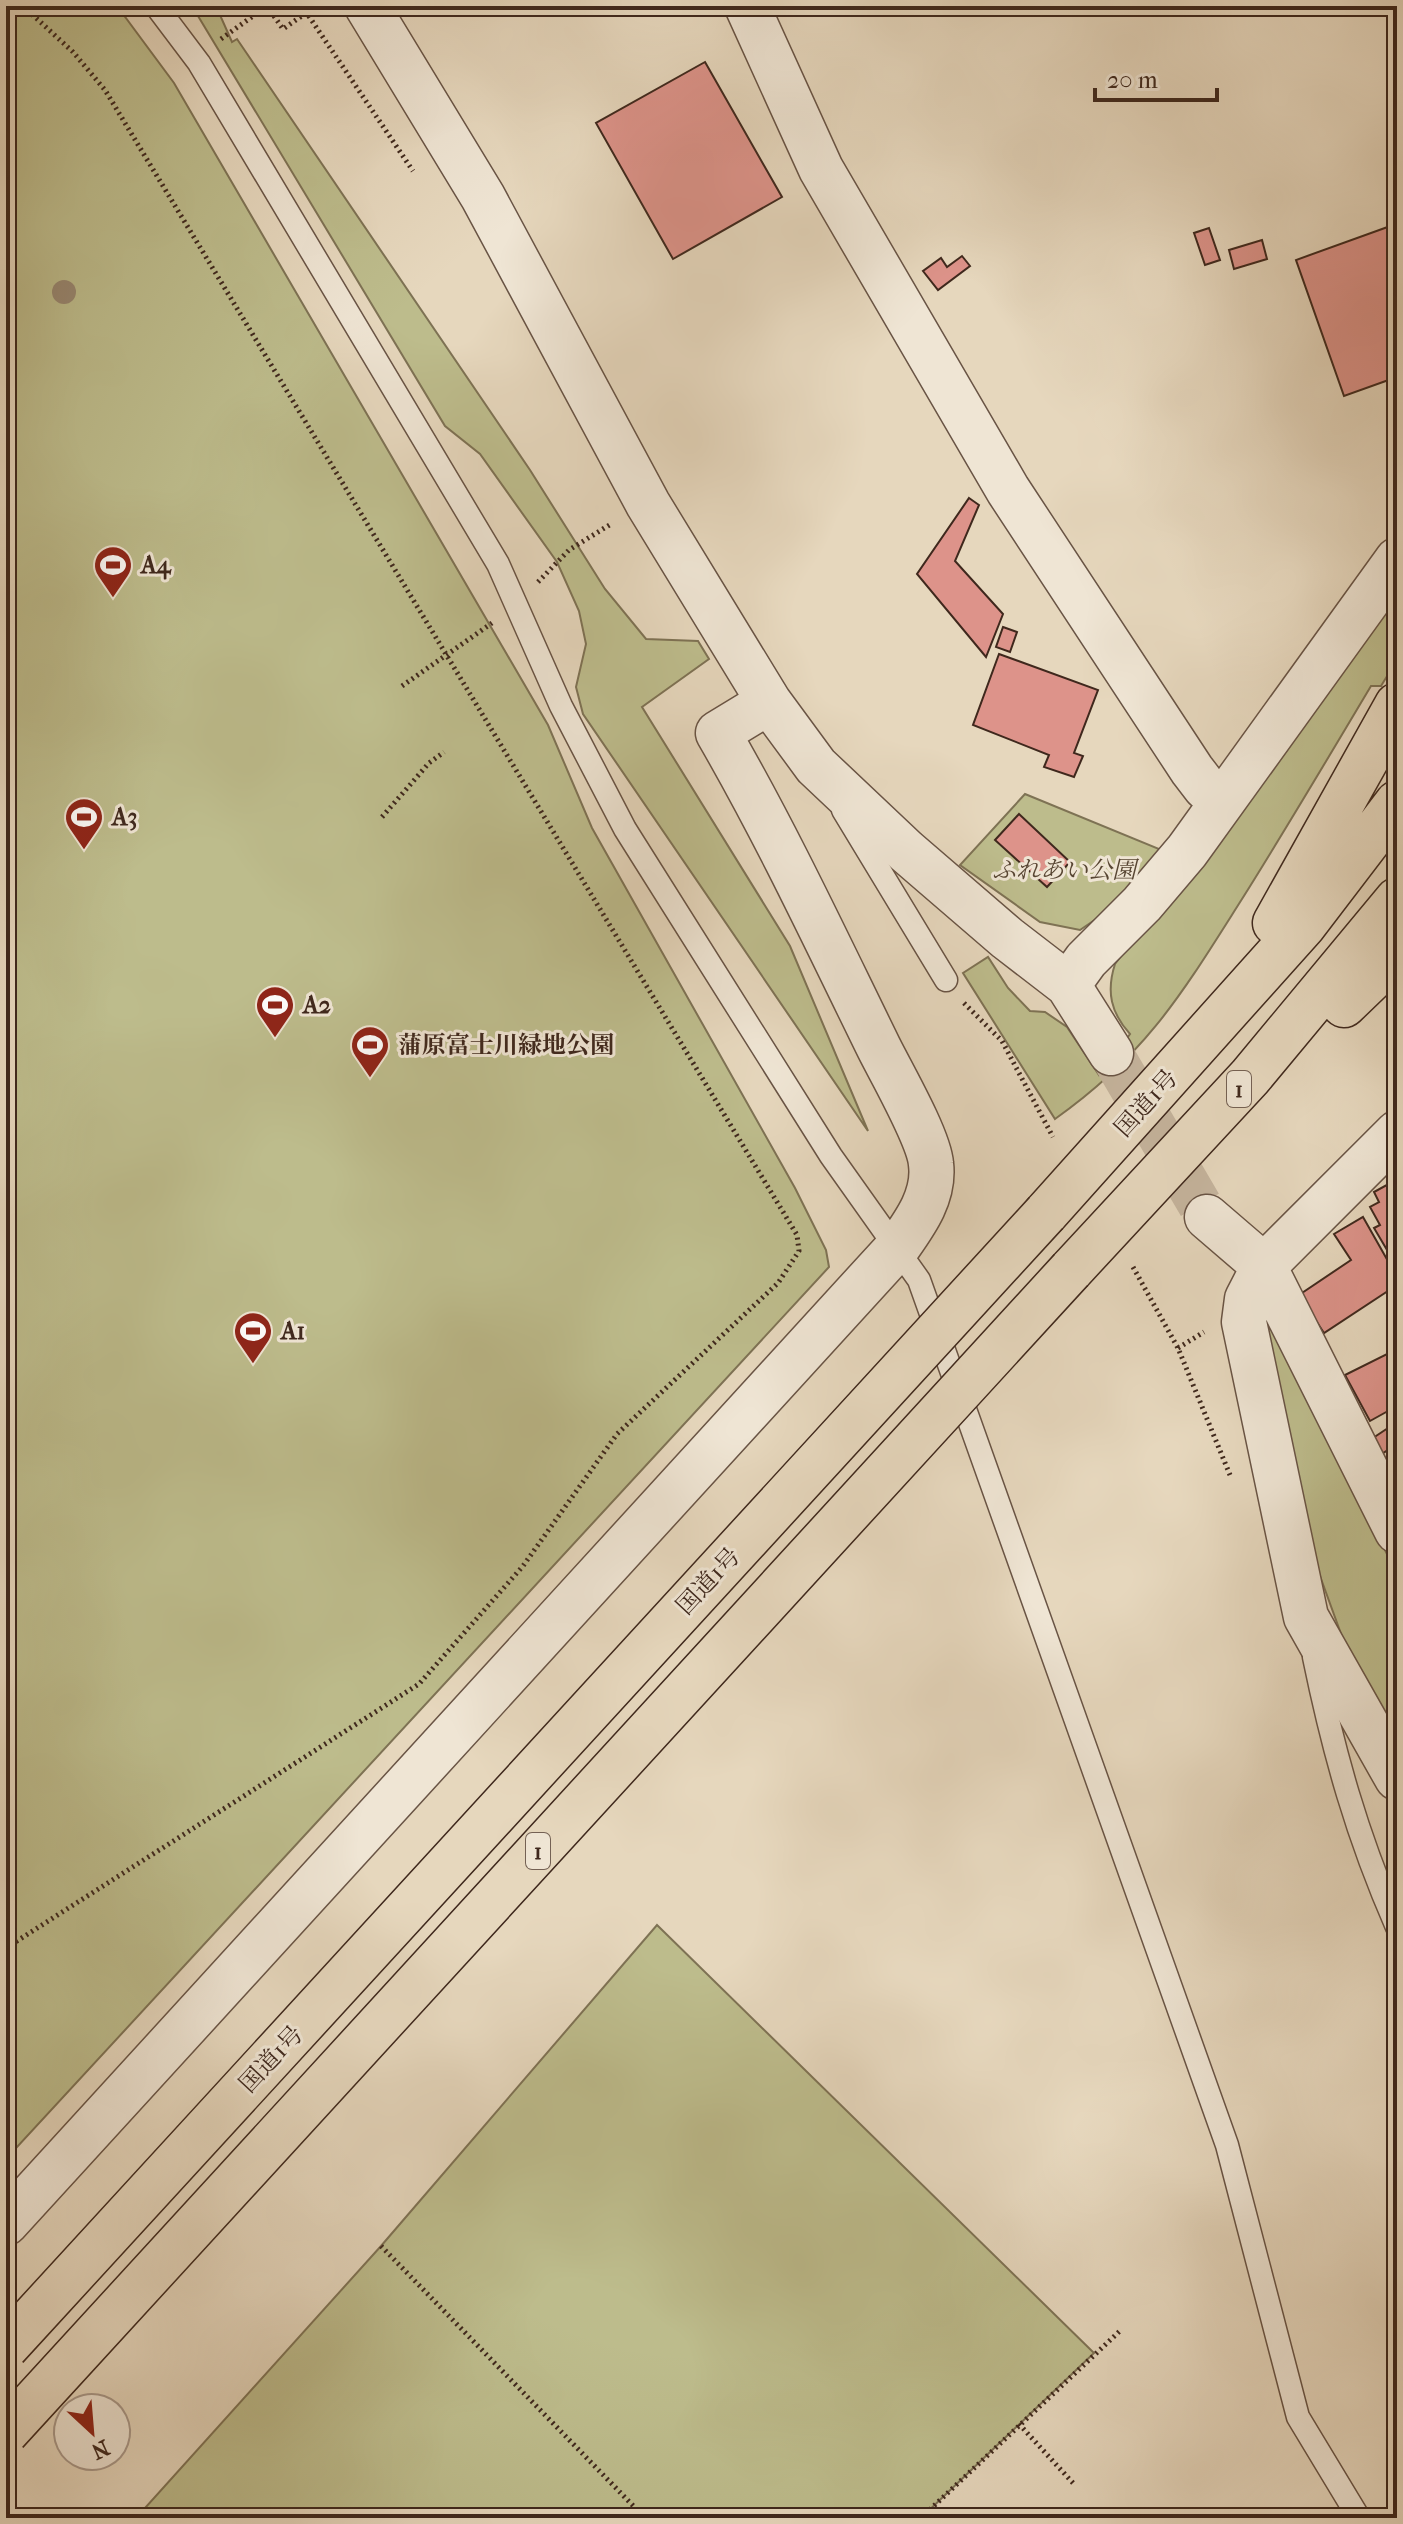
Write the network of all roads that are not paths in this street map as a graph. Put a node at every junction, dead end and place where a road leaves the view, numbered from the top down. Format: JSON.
{"nodes":[{"id":1,"x":156,"y":6,"type":"edge"},
{"id":2,"x":367,"y":6,"type":"edge"},
{"id":3,"x":747,"y":6,"type":"edge"},
{"id":4,"x":1397,"y":560,"type":"edge"},
{"id":5,"x":769,"y":702,"type":"junction"},
{"id":6,"x":1397,"y":705,"type":"edge"},
{"id":7,"x":816,"y":766,"type":"junction"},
{"id":8,"x":1222,"y":800,"type":"junction"},
{"id":9,"x":1397,"y":803,"type":"edge"},
{"id":10,"x":1397,"y":900,"type":"edge"},
{"id":11,"x":1397,"y":954,"type":"edge"},
{"id":12,"x":946,"y":980,"type":"road end"},
{"id":13,"x":1068,"y":985,"type":"junction"},
{"id":14,"x":1111,"y":1053,"type":"tunnel mouth"},
{"id":15,"x":1188,"y":1056,"type":"junction"},
{"id":16,"x":1397,"y":1133,"type":"edge"},
{"id":17,"x":898,"y":1247,"type":"junction"},
{"id":18,"x":1264,"y":1266,"type":"junction"},
{"id":19,"x":1071,"y":1270,"type":"junction"},
{"id":20,"x":1244,"y":1322,"type":"junction"},
{"id":21,"x":1397,"y":1531,"type":"edge"},
{"id":22,"x":1306,"y":1617,"type":"junction"},
{"id":23,"x":1397,"y":1778,"type":"edge"},
{"id":24,"x":1397,"y":1927,"type":"edge"},
{"id":25,"x":6,"y":2223,"type":"edge"},
{"id":26,"x":6,"y":2347,"type":"edge"},
{"id":27,"x":6,"y":2432,"type":"edge"},
{"id":28,"x":1359,"y":2518,"type":"edge"}],
"edges":[{"from":1,"to":17,"type":"lane"},
{"from":2,"to":5,"type":"street"},
{"from":3,"to":8,"type":"street"},
{"from":4,"to":8,"type":"street"},
{"from":5,"to":7,"type":"street"},
{"from":5,"to":17,"type":"street"},
{"from":6,"to":15,"type":"highway"},
{"from":7,"to":12,"type":"lane"},
{"from":7,"to":13,"type":"street"},
{"from":8,"to":13,"type":"street"},
{"from":9,"to":15,"type":"highway","name":"国道1号","number":"1"},
{"from":10,"to":19,"type":"highway","number":"1"},
{"from":11,"to":19,"type":"highway"},
{"from":13,"to":14,"type":"street"},
{"from":15,"to":26,"type":"highway","name":"国道1号","number":"1","bridge":true},
{"from":16,"to":18,"type":"street"},
{"from":17,"to":25,"type":"street"},
{"from":17,"to":28,"type":"lane"},
{"from":18,"to":20,"type":"street"},
{"from":18,"to":20,"type":"street"},
{"from":18,"to":21,"type":"street"},
{"from":19,"to":27,"type":"highway","number":"1","bridge":true},
{"from":20,"to":22,"type":"street"},
{"from":22,"to":23,"type":"street"},
{"from":22,"to":24,"type":"lane"}]}
